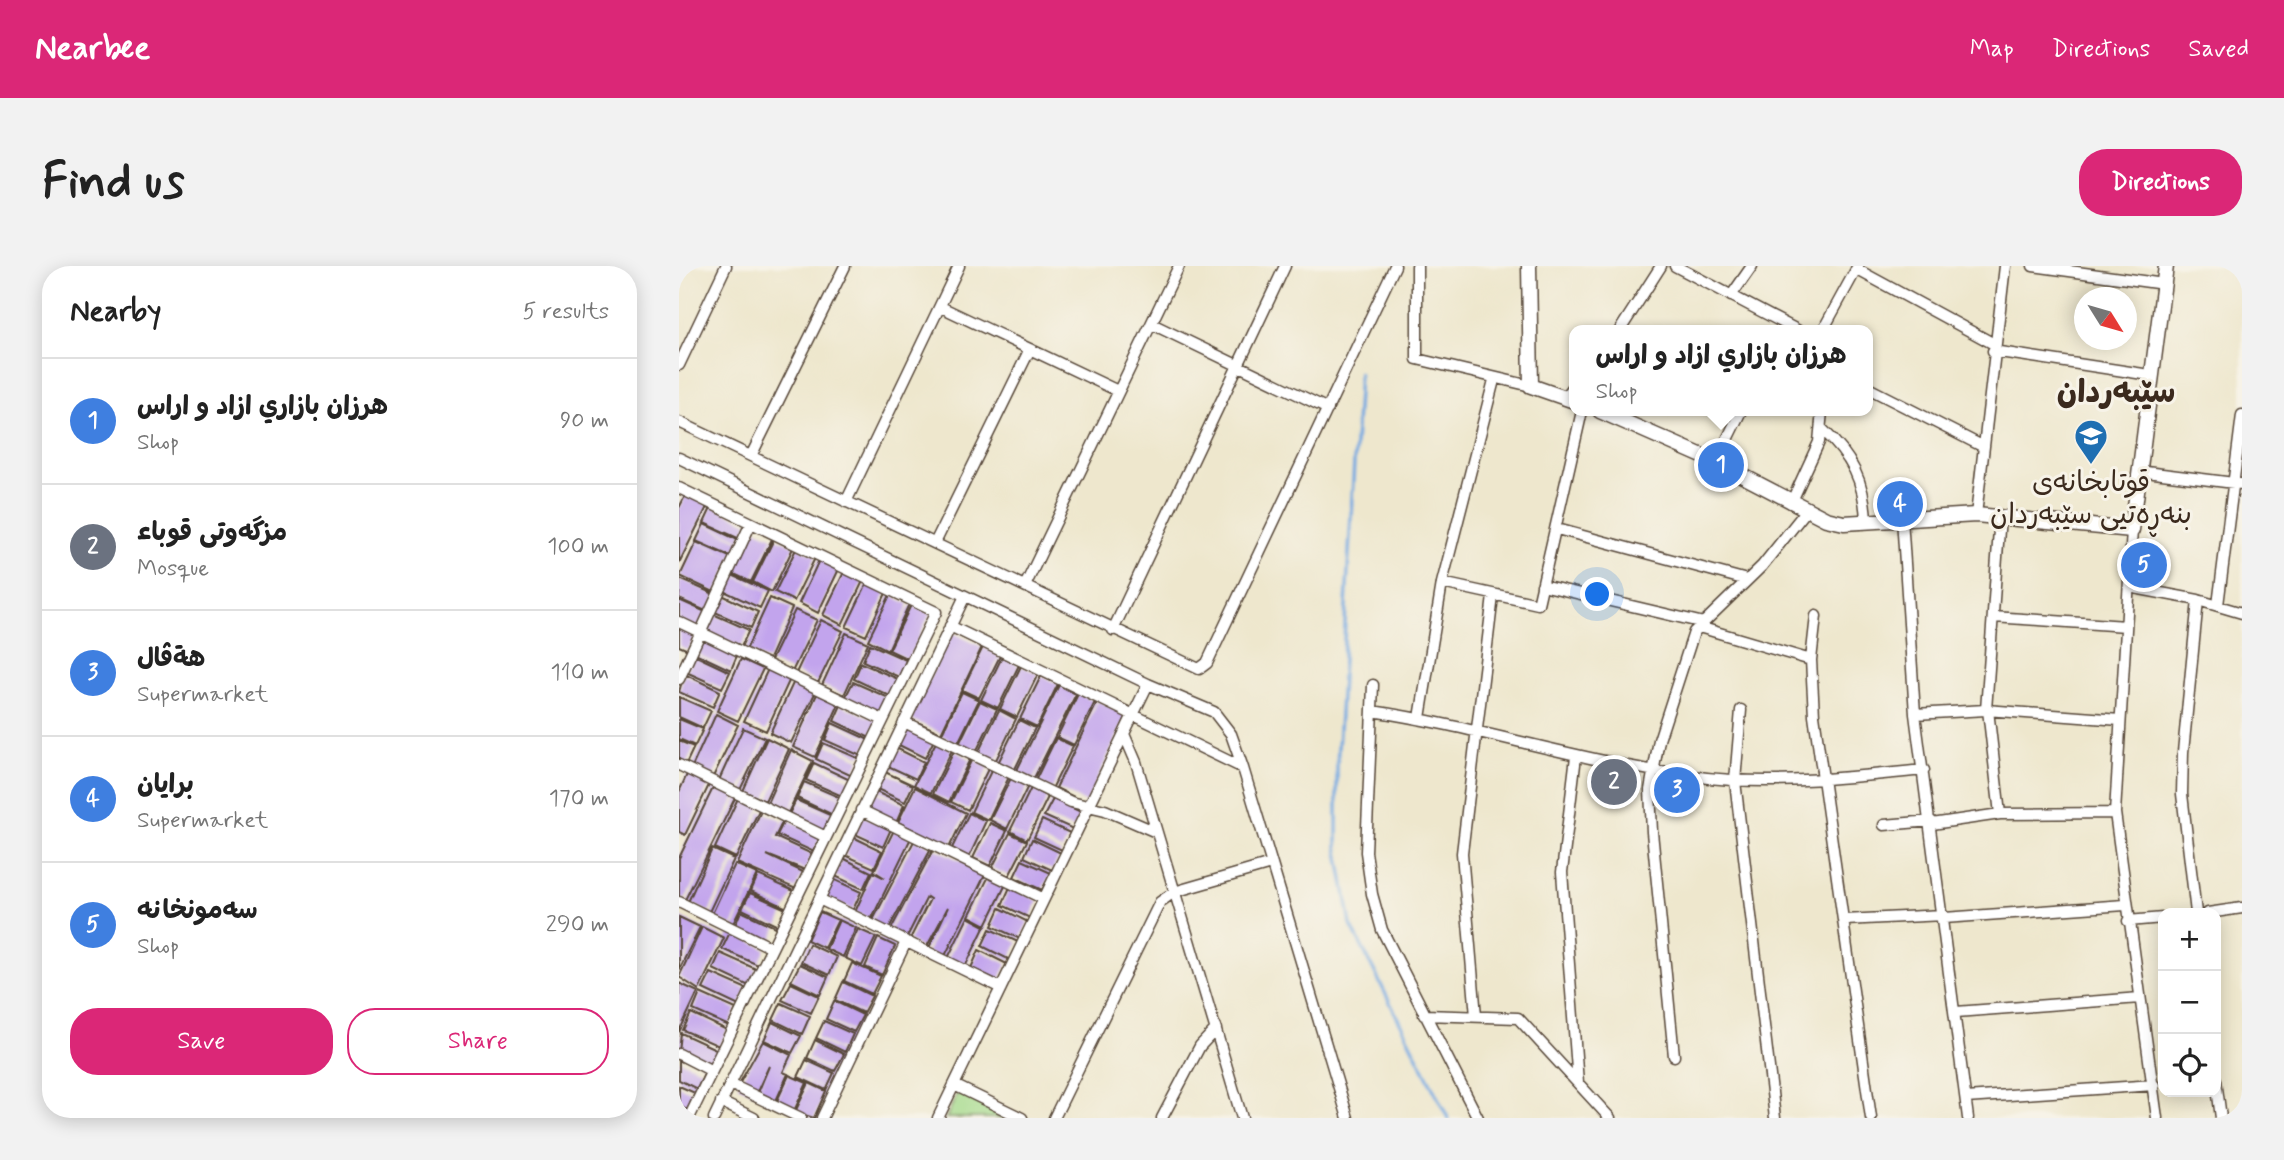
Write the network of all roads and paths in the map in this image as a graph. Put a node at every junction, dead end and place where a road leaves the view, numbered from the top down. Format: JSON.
{"nodes":[{"id":1,"x":726,"y":266,"type":"edge"},
{"id":2,"x":845,"y":266,"type":"edge"},
{"id":3,"x":959,"y":266,"type":"edge"},
{"id":4,"x":1179,"y":266,"type":"edge"},
{"id":5,"x":1285,"y":266,"type":"edge"},
{"id":6,"x":1395,"y":266,"type":"edge"},
{"id":7,"x":1417,"y":266,"type":"edge"},
{"id":8,"x":1529,"y":266,"type":"edge"},
{"id":9,"x":1661,"y":266,"type":"edge"},
{"id":10,"x":1675,"y":266,"type":"edge"},
{"id":11,"x":1752,"y":266,"type":"edge"},
{"id":12,"x":2005,"y":266,"type":"edge"},
{"id":13,"x":2033,"y":266,"type":"edge"},
{"id":14,"x":2166,"y":266,"type":"edge"},
{"id":15,"x":1857,"y":268,"type":"edge"},
{"id":16,"x":2164,"y":284,"type":"junction"},
{"id":17,"x":1731,"y":296,"type":"junction"},
{"id":18,"x":941,"y":307,"type":"junction"},
{"id":19,"x":1151,"y":324,"type":"junction"},
{"id":20,"x":1623,"y":325,"type":"edge"},
{"id":21,"x":1787,"y":325,"type":"edge"},
{"id":22,"x":1826,"y":325,"type":"edge"},
{"id":23,"x":1994,"y":348,"type":"junction"},
{"id":24,"x":1030,"y":349,"type":"junction"},
{"id":25,"x":679,"y":365,"type":"edge"},
{"id":26,"x":1237,"y":365,"type":"junction"},
{"id":27,"x":2150,"y":375,"type":"junction"},
{"id":28,"x":1495,"y":380,"type":"junction"},
{"id":29,"x":1531,"y":386,"type":"junction"},
{"id":30,"x":1118,"y":391,"type":"junction"},
{"id":31,"x":1873,"y":391,"type":"edge"},
{"id":32,"x":1569,"y":395,"type":"edge"},
{"id":33,"x":1328,"y":409,"type":"junction"},
{"id":34,"x":2242,"y":415,"type":"edge"},
{"id":35,"x":1582,"y":416,"type":"edge"},
{"id":36,"x":1610,"y":416,"type":"edge"},
{"id":37,"x":1739,"y":416,"type":"edge"},
{"id":38,"x":1822,"y":416,"type":"edge"},
{"id":39,"x":679,"y":422,"type":"edge"},
{"id":40,"x":1822,"y":429,"type":"junction"},
{"id":41,"x":1982,"y":446,"type":"junction"},
{"id":42,"x":751,"y":456,"type":"junction"},
{"id":43,"x":679,"y":458,"type":"edge"},
{"id":44,"x":1716,"y":462,"type":"junction"},
{"id":45,"x":2138,"y":471,"type":"junction"},
{"id":46,"x":2238,"y":483,"type":"edge"},
{"id":47,"x":679,"y":488,"type":"edge"},
{"id":48,"x":846,"y":502,"type":"junction"},
{"id":49,"x":1791,"y":503,"type":"junction"},
{"id":50,"x":1806,"y":511,"type":"junction"},
{"id":51,"x":1976,"y":515,"type":"junction"},
{"id":52,"x":2000,"y":516,"type":"junction"},
{"id":53,"x":1902,"y":518,"type":"junction"},
{"id":54,"x":1866,"y":522,"type":"junction"},
{"id":55,"x":751,"y":523,"type":"junction"},
{"id":56,"x":1557,"y":528,"type":"junction"},
{"id":57,"x":2132,"y":530,"type":"junction"},
{"id":58,"x":935,"y":543,"type":"junction"},
{"id":59,"x":1747,"y":580,"type":"junction"},
{"id":60,"x":1442,"y":583,"type":"junction"},
{"id":61,"x":1542,"y":585,"type":"junction"},
{"id":62,"x":1025,"y":586,"type":"junction"},
{"id":63,"x":2129,"y":587,"type":"junction"},
{"id":64,"x":965,"y":596,"type":"junction"},
{"id":65,"x":1493,"y":596,"type":"junction"},
{"id":66,"x":2198,"y":600,"type":"junction"},
{"id":67,"x":2218,"y":605,"type":"junction"},
{"id":68,"x":2242,"y":613,"type":"edge"},
{"id":69,"x":1817,"y":616,"type":"dead end"},
{"id":70,"x":1993,"y":617,"type":"junction"},
{"id":71,"x":679,"y":622,"type":"edge"},
{"id":72,"x":1701,"y":625,"type":"junction"},
{"id":73,"x":950,"y":626,"type":"junction"},
{"id":74,"x":2126,"y":626,"type":"junction"},
{"id":75,"x":1113,"y":630,"type":"junction"},
{"id":76,"x":701,"y":633,"type":"junction"},
{"id":77,"x":1811,"y":660,"type":"junction"},
{"id":78,"x":679,"y":679,"type":"edge"},
{"id":79,"x":1148,"y":684,"type":"junction"},
{"id":80,"x":1373,"y":685,"type":"dead end"},
{"id":81,"x":1741,"y":710,"type":"dead end"},
{"id":82,"x":1987,"y":710,"type":"junction"},
{"id":83,"x":1371,"y":711,"type":"junction"},
{"id":84,"x":1915,"y":714,"type":"junction"},
{"id":85,"x":1133,"y":715,"type":"junction"},
{"id":86,"x":1420,"y":718,"type":"junction"},
{"id":87,"x":883,"y":720,"type":"junction"},
{"id":88,"x":2120,"y":720,"type":"junction"},
{"id":89,"x":904,"y":722,"type":"junction"},
{"id":90,"x":1475,"y":731,"type":"junction"},
{"id":91,"x":1123,"y":734,"type":"junction"},
{"id":92,"x":1576,"y":756,"type":"junction"},
{"id":93,"x":679,"y":765,"type":"edge"},
{"id":94,"x":1243,"y":768,"type":"junction"},
{"id":95,"x":1924,"y":770,"type":"junction"},
{"id":96,"x":1652,"y":771,"type":"junction"},
{"id":97,"x":1823,"y":779,"type":"junction"},
{"id":98,"x":1735,"y":780,"type":"junction"},
{"id":99,"x":1089,"y":806,"type":"junction"},
{"id":100,"x":862,"y":810,"type":"junction"},
{"id":101,"x":2115,"y":813,"type":"junction"},
{"id":102,"x":2000,"y":814,"type":"junction"},
{"id":103,"x":1931,"y":823,"type":"junction"},
{"id":104,"x":1884,"y":825,"type":"dead end"},
{"id":105,"x":1156,"y":832,"type":"junction"},
{"id":106,"x":827,"y":837,"type":"junction"},
{"id":107,"x":1271,"y":864,"type":"junction"},
{"id":108,"x":1174,"y":892,"type":"junction"},
{"id":109,"x":819,"y":899,"type":"junction"},
{"id":110,"x":1044,"y":899,"type":"junction"},
{"id":111,"x":679,"y":902,"type":"edge"},
{"id":112,"x":2125,"y":905,"type":"junction"},
{"id":113,"x":2195,"y":908,"type":"edge"},
{"id":114,"x":2242,"y":908,"type":"edge"},
{"id":115,"x":2221,"y":911,"type":"edge"},
{"id":116,"x":1944,"y":916,"type":"junction"},
{"id":117,"x":2158,"y":918,"type":"edge"},
{"id":118,"x":1845,"y":920,"type":"junction"},
{"id":119,"x":2128,"y":921,"type":"junction"},
{"id":120,"x":906,"y":942,"type":"junction"},
{"id":121,"x":772,"y":948,"type":"junction"},
{"id":122,"x":1001,"y":988,"type":"junction"},
{"id":123,"x":2140,"y":998,"type":"junction"},
{"id":124,"x":1956,"y":1012,"type":"junction"},
{"id":125,"x":1424,"y":1015,"type":"junction"},
{"id":126,"x":1476,"y":1016,"type":"junction"},
{"id":127,"x":1216,"y":1029,"type":"junction"},
{"id":128,"x":679,"y":1054,"type":"edge"},
{"id":129,"x":1674,"y":1056,"type":"dead end"},
{"id":130,"x":712,"y":1071,"type":"junction"},
{"id":131,"x":2156,"y":1080,"type":"edge"},
{"id":132,"x":1578,"y":1083,"type":"junction"},
{"id":133,"x":730,"y":1084,"type":"junction"},
{"id":134,"x":954,"y":1085,"type":"junction"},
{"id":135,"x":2218,"y":1097,"type":"edge"},
{"id":136,"x":1966,"y":1098,"type":"junction"},
{"id":137,"x":721,"y":1102,"type":"junction"},
{"id":138,"x":689,"y":1118,"type":"edge"},
{"id":139,"x":713,"y":1118,"type":"edge"},
{"id":140,"x":754,"y":1118,"type":"edge"},
{"id":141,"x":801,"y":1118,"type":"edge"},
{"id":142,"x":822,"y":1118,"type":"edge"},
{"id":143,"x":939,"y":1118,"type":"edge"},
{"id":144,"x":1022,"y":1118,"type":"edge"},
{"id":145,"x":1054,"y":1118,"type":"edge"},
{"id":146,"x":1163,"y":1118,"type":"edge"},
{"id":147,"x":1242,"y":1118,"type":"edge"},
{"id":148,"x":1348,"y":1118,"type":"edge"},
{"id":149,"x":1478,"y":1118,"type":"edge"},
{"id":150,"x":1610,"y":1118,"type":"edge"},
{"id":151,"x":1775,"y":1118,"type":"edge"},
{"id":152,"x":1871,"y":1118,"type":"edge"},
{"id":153,"x":1968,"y":1118,"type":"edge"},
{"id":154,"x":2157,"y":1118,"type":"edge"},
{"id":155,"x":2221,"y":1118,"type":"edge"}],
"edges":[{"from":1,"to":25,"type":"street"},
{"from":2,"to":42,"type":"street"},
{"from":3,"to":18,"type":"street"},
{"from":4,"to":19,"type":"street"},
{"from":5,"to":26,"type":"street"},
{"from":6,"to":33,"type":"street"},
{"from":7,"to":28,"type":"street"},
{"from":8,"to":29,"type":"street"},
{"from":9,"to":20,"type":"street"},
{"from":10,"to":17,"type":"street"},
{"from":11,"to":17,"type":"street"},
{"from":12,"to":23,"type":"street"},
{"from":13,"to":16,"type":"street"},
{"from":14,"to":16,"type":"street"},
{"from":15,"to":22,"type":"street"},
{"from":15,"to":23,"type":"street"},
{"from":16,"to":27,"type":"street"},
{"from":17,"to":21,"type":"street"},
{"from":18,"to":24,"type":"street"},
{"from":18,"to":48,"type":"street"},
{"from":19,"to":26,"type":"street"},
{"from":19,"to":30,"type":"street"},
{"from":23,"to":27,"type":"street"},
{"from":23,"to":41,"type":"street"},
{"from":24,"to":30,"type":"street"},
{"from":24,"to":58,"type":"street"},
{"from":26,"to":33,"type":"street"},
{"from":26,"to":75,"type":"street"},
{"from":27,"to":45,"type":"street"},
{"from":28,"to":29,"type":"street"},
{"from":28,"to":60,"type":"street"},
{"from":29,"to":32,"type":"street"},
{"from":30,"to":62,"type":"street"},
{"from":31,"to":41,"type":"street"},
{"from":33,"to":75,"type":"street"},
{"from":34,"to":46,"type":"street"},
{"from":35,"to":56,"type":"street"},
{"from":36,"to":44,"type":"street"},
{"from":37,"to":44,"type":"street"},
{"from":38,"to":40,"type":"street"},
{"from":39,"to":42,"type":"street"},
{"from":40,"to":49,"type":"street"},
{"from":40,"to":54,"type":"street"},
{"from":41,"to":51,"type":"street"},
{"from":42,"to":48,"type":"street"},
{"from":43,"to":64,"type":"street"},
{"from":44,"to":49,"type":"street"},
{"from":45,"to":46,"type":"street"},
{"from":45,"to":57,"type":"street"},
{"from":46,"to":67,"type":"street"},
{"from":47,"to":55,"type":"street"},
{"from":48,"to":58,"type":"street"},
{"from":49,"to":50,"type":"street"},
{"from":50,"to":54,"type":"street"},
{"from":50,"to":59,"type":"street"},
{"from":51,"to":52,"type":"street"},
{"from":51,"to":53,"type":"street"},
{"from":52,"to":57,"type":"street"},
{"from":52,"to":70,"type":"street"},
{"from":53,"to":54,"type":"street"},
{"from":53,"to":84,"type":"street"},
{"from":55,"to":76,"type":"street"},
{"from":55,"to":87,"type":"street"},
{"from":56,"to":59,"type":"street"},
{"from":56,"to":61,"type":"street"},
{"from":57,"to":63,"type":"street"},
{"from":58,"to":62,"type":"street"},
{"from":59,"to":72,"type":"street"},
{"from":60,"to":65,"type":"street"},
{"from":60,"to":86,"type":"street"},
{"from":61,"to":65,"type":"street"},
{"from":61,"to":72,"type":"street"},
{"from":62,"to":75,"type":"street"},
{"from":63,"to":66,"type":"street"},
{"from":63,"to":74,"type":"street"},
{"from":64,"to":73,"type":"street"},
{"from":64,"to":79,"type":"street"},
{"from":65,"to":90,"type":"street"},
{"from":66,"to":67,"type":"street"},
{"from":66,"to":113,"type":"street"},
{"from":67,"to":68,"type":"street"},
{"from":69,"to":77,"type":"street"},
{"from":70,"to":74,"type":"street"},
{"from":70,"to":82,"type":"street"},
{"from":71,"to":76,"type":"street"},
{"from":72,"to":77,"type":"street"},
{"from":72,"to":96,"type":"street"},
{"from":73,"to":85,"type":"street"},
{"from":73,"to":89,"type":"street"},
{"from":74,"to":88,"type":"street"},
{"from":76,"to":78,"type":"street"},
{"from":76,"to":87,"type":"street"},
{"from":77,"to":97,"type":"street"},
{"from":79,"to":85,"type":"street"},
{"from":79,"to":94,"type":"street"},
{"from":80,"to":83,"type":"street"},
{"from":81,"to":98,"type":"street"},
{"from":82,"to":84,"type":"street"},
{"from":82,"to":88,"type":"street"},
{"from":82,"to":102,"type":"street"},
{"from":83,"to":86,"type":"street"},
{"from":83,"to":125,"type":"street"},
{"from":84,"to":95,"type":"street"},
{"from":85,"to":91,"type":"street"},
{"from":85,"to":94,"type":"street"},
{"from":86,"to":90,"type":"street"},
{"from":87,"to":106,"type":"street"},
{"from":88,"to":101,"type":"street"},
{"from":89,"to":99,"type":"street"},
{"from":89,"to":100,"type":"street"},
{"from":90,"to":92,"type":"street"},
{"from":90,"to":126,"type":"street"},
{"from":91,"to":99,"type":"street"},
{"from":91,"to":105,"type":"street"},
{"from":92,"to":96,"type":"street"},
{"from":92,"to":132,"type":"street"},
{"from":93,"to":106,"type":"street"},
{"from":94,"to":107,"type":"street"},
{"from":95,"to":97,"type":"street"},
{"from":95,"to":103,"type":"street"},
{"from":96,"to":98,"type":"street"},
{"from":96,"to":129,"type":"street"},
{"from":97,"to":98,"type":"street"},
{"from":97,"to":118,"type":"street"},
{"from":98,"to":151,"type":"street"},
{"from":99,"to":105,"type":"street"},
{"from":99,"to":110,"type":"street"},
{"from":100,"to":109,"type":"street"},
{"from":100,"to":110,"type":"street"},
{"from":101,"to":102,"type":"street"},
{"from":101,"to":112,"type":"street"},
{"from":102,"to":103,"type":"street"},
{"from":103,"to":104,"type":"street"},
{"from":103,"to":116,"type":"street"},
{"from":105,"to":108,"type":"street"},
{"from":106,"to":121,"type":"street"},
{"from":107,"to":108,"type":"street"},
{"from":107,"to":148,"type":"street"},
{"from":108,"to":127,"type":"street"},
{"from":108,"to":145,"type":"street"},
{"from":109,"to":120,"type":"street"},
{"from":109,"to":133,"type":"street"},
{"from":110,"to":122,"type":"street"},
{"from":111,"to":121,"type":"street"},
{"from":112,"to":116,"type":"street"},
{"from":112,"to":119,"type":"street"},
{"from":114,"to":115,"type":"street"},
{"from":116,"to":118,"type":"street"},
{"from":116,"to":124,"type":"street"},
{"from":117,"to":119,"type":"street"},
{"from":118,"to":152,"type":"street"},
{"from":119,"to":123,"type":"street"},
{"from":120,"to":122,"type":"street"},
{"from":120,"to":142,"type":"street"},
{"from":121,"to":130,"type":"street"},
{"from":122,"to":134,"type":"street"},
{"from":123,"to":124,"type":"street"},
{"from":123,"to":131,"type":"street"},
{"from":124,"to":136,"type":"street"},
{"from":125,"to":126,"type":"street"},
{"from":125,"to":149,"type":"street"},
{"from":126,"to":132,"type":"street"},
{"from":127,"to":146,"type":"street"},
{"from":127,"to":147,"type":"street"},
{"from":128,"to":130,"type":"street"},
{"from":130,"to":138,"type":"street"},
{"from":131,"to":136,"type":"street"},
{"from":131,"to":154,"type":"street"},
{"from":132,"to":150,"type":"street"},
{"from":133,"to":137,"type":"street"},
{"from":133,"to":141,"type":"street"},
{"from":134,"to":143,"type":"street"},
{"from":134,"to":144,"type":"street"},
{"from":135,"to":155,"type":"street"},
{"from":136,"to":153,"type":"street"},
{"from":137,"to":139,"type":"street"},
{"from":137,"to":140,"type":"street"}]}
